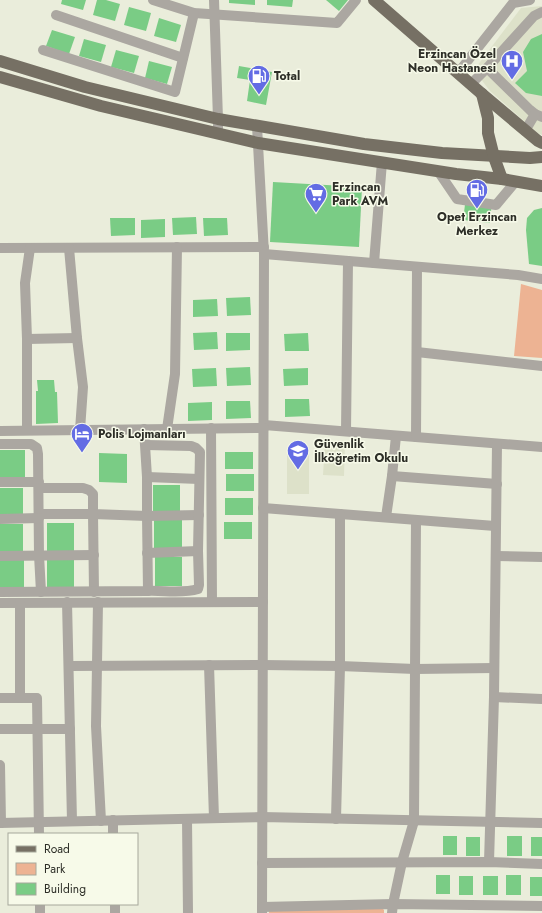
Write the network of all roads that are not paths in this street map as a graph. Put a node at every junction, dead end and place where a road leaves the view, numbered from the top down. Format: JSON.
{"nodes":[{"id":1,"x":153,"y":0,"type":"edge"},
{"id":2,"x":214,"y":0,"type":"edge"},
{"id":3,"x":356,"y":0,"type":"edge"},
{"id":4,"x":374,"y":0,"type":"edge"},
{"id":5,"x":530,"y":0,"type":"edge"},
{"id":6,"x":512,"y":1,"type":"edge"},
{"id":7,"x":542,"y":12,"type":"edge"},
{"id":8,"x":194,"y":13,"type":"junction"},
{"id":9,"x":56,"y":15,"type":"dead end"},
{"id":10,"x":214,"y":15,"type":"junction"},
{"id":11,"x":43,"y":50,"type":"dead end"},
{"id":12,"x":183,"y":58,"type":"junction"},
{"id":13,"x":0,"y":61,"type":"edge"},
{"id":14,"x":487,"y":68,"type":"junction"},
{"id":15,"x":458,"y":73,"type":"junction"},
{"id":16,"x":0,"y":77,"type":"edge"},
{"id":17,"x":471,"y":84,"type":"junction"},
{"id":18,"x":482,"y":94,"type":"junction"},
{"id":19,"x":538,"y":115,"type":"edge"},
{"id":20,"x":218,"y":119,"type":"junction"},
{"id":21,"x":257,"y":126,"type":"junction"},
{"id":22,"x":525,"y":131,"type":"junction"},
{"id":23,"x":218,"y":134,"type":"junction"},
{"id":24,"x":258,"y":143,"type":"junction"},
{"id":25,"x":542,"y":143,"type":"edge"},
{"id":26,"x":494,"y":156,"type":"junction"},
{"id":27,"x":542,"y":157,"type":"edge"},
{"id":28,"x":382,"y":162,"type":"junction"},
{"id":29,"x":438,"y":171,"type":"junction"},
{"id":30,"x":502,"y":179,"type":"junction"},
{"id":31,"x":516,"y":181,"type":"junction"},
{"id":32,"x":542,"y":186,"type":"edge"},
{"id":33,"x":177,"y":247,"type":"junction"},
{"id":34,"x":0,"y":248,"type":"edge"},
{"id":35,"x":30,"y":248,"type":"junction"},
{"id":36,"x":69,"y":248,"type":"junction"},
{"id":37,"x":264,"y":250,"type":"junction"},
{"id":38,"x":348,"y":261,"type":"junction"},
{"id":39,"x":374,"y":263,"type":"junction"},
{"id":40,"x":417,"y":267,"type":"junction"},
{"id":41,"x":542,"y":279,"type":"edge"},
{"id":42,"x":77,"y":338,"type":"junction"},
{"id":43,"x":27,"y":339,"type":"junction"},
{"id":44,"x":417,"y":352,"type":"junction"},
{"id":45,"x":542,"y":366,"type":"edge"},
{"id":46,"x":264,"y":426,"type":"junction"},
{"id":47,"x":211,"y":428,"type":"junction"},
{"id":48,"x":144,"y":429,"type":"junction"},
{"id":49,"x":167,"y":429,"type":"junction"},
{"id":50,"x":27,"y":430,"type":"junction"},
{"id":51,"x":80,"y":430,"type":"junction"},
{"id":52,"x":0,"y":431,"type":"edge"},
{"id":53,"x":346,"y":431,"type":"junction"},
{"id":54,"x":396,"y":436,"type":"junction"},
{"id":55,"x":416,"y":437,"type":"junction"},
{"id":56,"x":0,"y":444,"type":"edge"},
{"id":57,"x":497,"y":444,"type":"junction"},
{"id":58,"x":146,"y":445,"type":"junction"},
{"id":59,"x":542,"y":447,"type":"edge"},
{"id":60,"x":392,"y":476,"type":"junction"},
{"id":61,"x":147,"y":477,"type":"junction"},
{"id":62,"x":199,"y":479,"type":"junction"},
{"id":63,"x":0,"y":482,"type":"edge"},
{"id":64,"x":497,"y":484,"type":"junction"},
{"id":65,"x":39,"y":485,"type":"junction"},
{"id":66,"x":264,"y":508,"type":"junction"},
{"id":67,"x":93,"y":514,"type":"junction"},
{"id":68,"x":340,"y":514,"type":"junction"},
{"id":69,"x":39,"y":516,"type":"junction"},
{"id":70,"x":147,"y":516,"type":"junction"},
{"id":71,"x":199,"y":516,"type":"junction"},
{"id":72,"x":386,"y":517,"type":"junction"},
{"id":73,"x":0,"y":519,"type":"edge"},
{"id":74,"x":416,"y":520,"type":"junction"},
{"id":75,"x":496,"y":526,"type":"junction"},
{"id":76,"x":198,"y":551,"type":"junction"},
{"id":77,"x":147,"y":553,"type":"junction"},
{"id":78,"x":39,"y":555,"type":"junction"},
{"id":79,"x":94,"y":555,"type":"junction"},
{"id":80,"x":0,"y":556,"type":"edge"},
{"id":81,"x":496,"y":556,"type":"junction"},
{"id":82,"x":542,"y":557,"type":"edge"},
{"id":83,"x":148,"y":591,"type":"junction"},
{"id":84,"x":0,"y":592,"type":"edge"},
{"id":85,"x":42,"y":592,"type":"junction"},
{"id":86,"x":94,"y":592,"type":"junction"},
{"id":87,"x":20,"y":602,"type":"junction"},
{"id":88,"x":67,"y":602,"type":"junction"},
{"id":89,"x":98,"y":602,"type":"junction"},
{"id":90,"x":212,"y":602,"type":"junction"},
{"id":91,"x":263,"y":602,"type":"junction"},
{"id":92,"x":0,"y":603,"type":"edge"},
{"id":93,"x":210,"y":665,"type":"junction"},
{"id":94,"x":263,"y":665,"type":"junction"},
{"id":95,"x":69,"y":666,"type":"junction"},
{"id":96,"x":97,"y":666,"type":"junction"},
{"id":97,"x":340,"y":666,"type":"junction"},
{"id":98,"x":415,"y":668,"type":"junction"},
{"id":99,"x":494,"y":668,"type":"junction"},
{"id":100,"x":494,"y":697,"type":"junction"},
{"id":101,"x":0,"y":698,"type":"edge"},
{"id":102,"x":20,"y":698,"type":"junction"},
{"id":103,"x":542,"y":699,"type":"edge"},
{"id":104,"x":0,"y":729,"type":"edge"},
{"id":105,"x":37,"y":729,"type":"junction"},
{"id":106,"x":70,"y":729,"type":"junction"},
{"id":107,"x":0,"y":765,"type":"edge"},
{"id":108,"x":262,"y":817,"type":"junction"},
{"id":109,"x":214,"y":818,"type":"junction"},
{"id":110,"x":187,"y":819,"type":"junction"},
{"id":111,"x":336,"y":819,"type":"junction"},
{"id":112,"x":101,"y":820,"type":"junction"},
{"id":113,"x":113,"y":820,"type":"junction"},
{"id":114,"x":72,"y":821,"type":"junction"},
{"id":115,"x":414,"y":821,"type":"junction"},
{"id":116,"x":39,"y":822,"type":"junction"},
{"id":117,"x":490,"y":822,"type":"junction"},
{"id":118,"x":0,"y":823,"type":"edge"},
{"id":119,"x":542,"y":823,"type":"edge"},
{"id":120,"x":39,"y":833,"type":"edge"},
{"id":121,"x":113,"y":833,"type":"edge"},
{"id":122,"x":402,"y":862,"type":"junction"},
{"id":123,"x":489,"y":862,"type":"junction"},
{"id":124,"x":262,"y":863,"type":"junction"},
{"id":125,"x":542,"y":864,"type":"edge"},
{"id":126,"x":542,"y":906,"type":"edge"},
{"id":127,"x":393,"y":909,"type":"edge"},
{"id":128,"x":520,"y":909,"type":"edge"},
{"id":129,"x":262,"y":910,"type":"edge"},
{"id":130,"x":188,"y":913,"type":"edge"}],
"edges":[{"from":1,"to":8,"type":"street"},
{"from":2,"to":10,"type":"street"},
{"from":3,"to":10,"type":"street"},
{"from":4,"to":15,"type":"main road"},
{"from":5,"to":6,"type":"street"},
{"from":6,"to":15,"type":"street"},
{"from":7,"to":14,"type":"street"},
{"from":8,"to":10,"type":"street"},
{"from":8,"to":12,"type":"street"},
{"from":9,"to":12,"type":"street"},
{"from":10,"to":20,"type":"street"},
{"from":11,"to":12,"type":"street"},
{"from":13,"to":20,"type":"main road"},
{"from":14,"to":17,"type":"street"},
{"from":14,"to":19,"type":"street"},
{"from":15,"to":17,"type":"main road"},
{"from":16,"to":23,"type":"main road"},
{"from":17,"to":18,"type":"main road"},
{"from":18,"to":22,"type":"main road"},
{"from":18,"to":26,"type":"main road"},
{"from":19,"to":22,"type":"street"},
{"from":20,"to":21,"type":"main road"},
{"from":20,"to":23,"type":"street"},
{"from":21,"to":24,"type":"street"},
{"from":21,"to":26,"type":"main road"},
{"from":22,"to":25,"type":"main road"},
{"from":23,"to":24,"type":"main road"},
{"from":24,"to":28,"type":"main road"},
{"from":24,"to":37,"type":"street"},
{"from":26,"to":27,"type":"main road"},
{"from":26,"to":30,"type":"main road"},
{"from":28,"to":29,"type":"main road"},
{"from":28,"to":39,"type":"street"},
{"from":29,"to":30,"type":"main road"},
{"from":29,"to":31,"type":"street"},
{"from":30,"to":31,"type":"main road"},
{"from":31,"to":32,"type":"main road"},
{"from":33,"to":36,"type":"street"},
{"from":33,"to":37,"type":"street"},
{"from":33,"to":49,"type":"street"},
{"from":34,"to":35,"type":"street"},
{"from":35,"to":36,"type":"street"},
{"from":35,"to":43,"type":"street"},
{"from":36,"to":42,"type":"street"},
{"from":37,"to":38,"type":"street"},
{"from":37,"to":46,"type":"street"},
{"from":38,"to":39,"type":"street"},
{"from":38,"to":53,"type":"street"},
{"from":39,"to":40,"type":"street"},
{"from":40,"to":41,"type":"street"},
{"from":40,"to":44,"type":"street"},
{"from":42,"to":43,"type":"street"},
{"from":42,"to":51,"type":"street"},
{"from":43,"to":50,"type":"street"},
{"from":44,"to":45,"type":"street"},
{"from":44,"to":55,"type":"street"},
{"from":46,"to":47,"type":"street"},
{"from":46,"to":53,"type":"street"},
{"from":46,"to":66,"type":"street"},
{"from":47,"to":49,"type":"street"},
{"from":47,"to":90,"type":"street"},
{"from":48,"to":49,"type":"street"},
{"from":48,"to":51,"type":"street"},
{"from":48,"to":58,"type":"street"},
{"from":50,"to":51,"type":"street"},
{"from":50,"to":52,"type":"street"},
{"from":53,"to":54,"type":"street"},
{"from":54,"to":55,"type":"street"},
{"from":54,"to":60,"type":"street"},
{"from":55,"to":57,"type":"street"},
{"from":56,"to":65,"type":"street"},
{"from":57,"to":59,"type":"street"},
{"from":57,"to":64,"type":"street"},
{"from":58,"to":61,"type":"street"},
{"from":58,"to":62,"type":"street"},
{"from":60,"to":64,"type":"street"},
{"from":60,"to":72,"type":"street"},
{"from":61,"to":62,"type":"street"},
{"from":61,"to":70,"type":"street"},
{"from":62,"to":71,"type":"street"},
{"from":63,"to":65,"type":"street"},
{"from":64,"to":75,"type":"street"},
{"from":65,"to":67,"type":"street"},
{"from":65,"to":69,"type":"street"},
{"from":66,"to":68,"type":"street"},
{"from":66,"to":91,"type":"street"},
{"from":67,"to":69,"type":"street"},
{"from":67,"to":70,"type":"street"},
{"from":67,"to":79,"type":"street"},
{"from":68,"to":72,"type":"street"},
{"from":68,"to":97,"type":"street"},
{"from":69,"to":73,"type":"street"},
{"from":69,"to":78,"type":"street"},
{"from":70,"to":71,"type":"street"},
{"from":70,"to":77,"type":"street"},
{"from":71,"to":76,"type":"street"},
{"from":72,"to":74,"type":"street"},
{"from":74,"to":75,"type":"street"},
{"from":74,"to":98,"type":"street"},
{"from":75,"to":81,"type":"street"},
{"from":76,"to":77,"type":"street"},
{"from":76,"to":83,"type":"street"},
{"from":77,"to":83,"type":"street"},
{"from":78,"to":79,"type":"street"},
{"from":78,"to":80,"type":"street"},
{"from":78,"to":85,"type":"street"},
{"from":79,"to":86,"type":"street"},
{"from":81,"to":82,"type":"street"},
{"from":81,"to":99,"type":"street"},
{"from":83,"to":86,"type":"street"},
{"from":84,"to":85,"type":"street"},
{"from":85,"to":86,"type":"street"},
{"from":87,"to":88,"type":"street"},
{"from":87,"to":92,"type":"street"},
{"from":87,"to":102,"type":"street"},
{"from":88,"to":89,"type":"street"},
{"from":88,"to":95,"type":"street"},
{"from":89,"to":90,"type":"street"},
{"from":89,"to":96,"type":"street"},
{"from":90,"to":91,"type":"street"},
{"from":91,"to":94,"type":"street"},
{"from":93,"to":94,"type":"street"},
{"from":93,"to":96,"type":"street"},
{"from":93,"to":109,"type":"street"},
{"from":94,"to":97,"type":"street"},
{"from":94,"to":108,"type":"street"},
{"from":95,"to":96,"type":"street"},
{"from":95,"to":106,"type":"street"},
{"from":96,"to":112,"type":"street"},
{"from":97,"to":98,"type":"street"},
{"from":97,"to":111,"type":"street"},
{"from":98,"to":99,"type":"street"},
{"from":98,"to":115,"type":"street"},
{"from":99,"to":100,"type":"street"},
{"from":100,"to":103,"type":"street"},
{"from":100,"to":117,"type":"street"},
{"from":101,"to":102,"type":"street"},
{"from":102,"to":105,"type":"street"},
{"from":104,"to":105,"type":"street"},
{"from":105,"to":106,"type":"street"},
{"from":105,"to":116,"type":"street"},
{"from":106,"to":114,"type":"street"},
{"from":107,"to":118,"type":"street"},
{"from":108,"to":109,"type":"street"},
{"from":108,"to":111,"type":"street"},
{"from":108,"to":124,"type":"street"},
{"from":109,"to":110,"type":"street"},
{"from":110,"to":113,"type":"street"},
{"from":110,"to":130,"type":"street"},
{"from":111,"to":115,"type":"street"},
{"from":112,"to":113,"type":"street"},
{"from":112,"to":114,"type":"street"},
{"from":113,"to":121,"type":"street"},
{"from":114,"to":116,"type":"street"},
{"from":115,"to":117,"type":"street"},
{"from":115,"to":122,"type":"street"},
{"from":116,"to":118,"type":"street"},
{"from":116,"to":120,"type":"street"},
{"from":117,"to":119,"type":"street"},
{"from":117,"to":123,"type":"street"},
{"from":122,"to":123,"type":"street"},
{"from":122,"to":124,"type":"street"},
{"from":122,"to":127,"type":"street"},
{"from":123,"to":125,"type":"street"},
{"from":124,"to":129,"type":"street"},
{"from":126,"to":128,"type":"street"},
{"from":127,"to":128,"type":"street"},
{"from":127,"to":129,"type":"street"}]}
